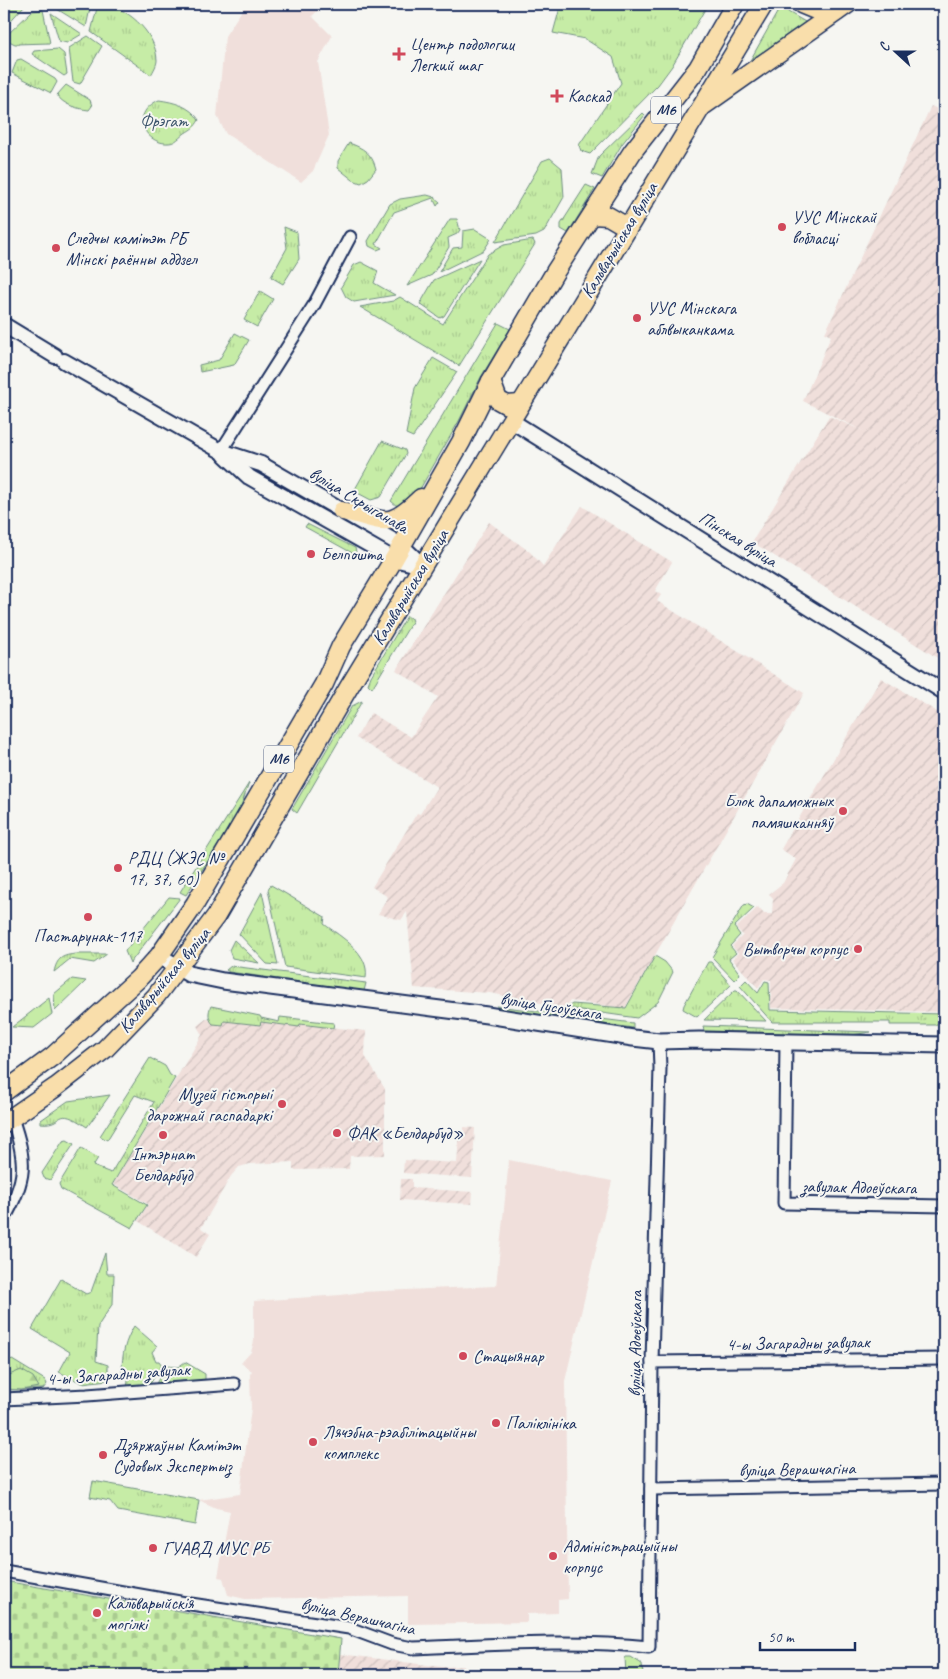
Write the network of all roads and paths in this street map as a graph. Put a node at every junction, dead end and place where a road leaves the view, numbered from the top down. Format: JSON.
{"nodes":[{"id":1,"x":736,"y":4,"type":"edge"},
{"id":2,"x":764,"y":4,"type":"edge"},
{"id":3,"x":801,"y":4,"type":"edge"},
{"id":4,"x":842,"y":8,"type":"edge"},
{"id":5,"x":698,"y":110,"type":"junction"},
{"id":6,"x":593,"y":214,"type":"junction"},
{"id":7,"x":627,"y":227,"type":"junction"},
{"id":8,"x":350,"y":237,"type":"dead end"},
{"id":9,"x":4,"y":325,"type":"edge"},
{"id":10,"x":491,"y":381,"type":"junction"},
{"id":11,"x":520,"y":404,"type":"junction"},
{"id":12,"x":510,"y":420,"type":"junction"},
{"id":13,"x":221,"y":451,"type":"junction"},
{"id":14,"x":435,"y":484,"type":"junction"},
{"id":15,"x":342,"y":511,"type":"junction"},
{"id":16,"x":398,"y":552,"type":"junction"},
{"id":17,"x":423,"y":566,"type":"junction"},
{"id":18,"x":944,"y":692,"type":"edge"},
{"id":19,"x":159,"y":956,"type":"junction"},
{"id":20,"x":178,"y":968,"type":"junction"},
{"id":21,"x":659,"y":1041,"type":"junction"},
{"id":22,"x":786,"y":1042,"type":"junction"},
{"id":23,"x":944,"y":1045,"type":"edge"},
{"id":24,"x":4,"y":1092,"type":"edge"},
{"id":25,"x":7,"y":1116,"type":"edge"},
{"id":26,"x":944,"y":1206,"type":"edge"},
{"id":27,"x":4,"y":1219,"type":"edge"},
{"id":28,"x":944,"y":1359,"type":"edge"},
{"id":29,"x":652,"y":1362,"type":"junction"},
{"id":30,"x":234,"y":1384,"type":"dead end"},
{"id":31,"x":4,"y":1399,"type":"edge"},
{"id":32,"x":944,"y":1484,"type":"edge"},
{"id":33,"x":651,"y":1489,"type":"junction"},
{"id":34,"x":4,"y":1571,"type":"edge"},
{"id":35,"x":649,"y":1647,"type":"joint"}],
"edges":[{"from":1,"to":6,"type":"main road","name":"Кальварыйская вуліца","number":"М6"},
{"from":2,"to":5,"type":"main road","name":"Кальварыйская вуліца","number":"М6"},
{"from":3,"to":4,"type":"main road"},
{"from":4,"to":5,"type":"main road"},
{"from":5,"to":7,"type":"main road","name":"Кальварыйская вуліца","number":"М6"},
{"from":6,"to":7,"type":"main road"},
{"from":6,"to":10,"type":"main road","name":"Кальварыйская вуліца","number":"М6"},
{"from":7,"to":11,"type":"main road","name":"Кальварыйская вуліца","number":"М6"},
{"from":8,"to":13,"type":"street"},
{"from":9,"to":13,"type":"street","name":"вуліца Скрыганава"},
{"from":10,"to":11,"type":"main road"},
{"from":10,"to":14,"type":"main road","name":"Кальварыйская вуліца","number":"М6"},
{"from":11,"to":12,"type":"main road","name":"Кальварыйская вуліца","number":"М6"},
{"from":12,"to":17,"type":"main road","name":"Кальварыйская вуліца","number":"М6"},
{"from":12,"to":18,"type":"street","name":"Пінская вуліца"},
{"from":13,"to":15,"type":"street","name":"вуліца Скрыганава"},
{"from":13,"to":16,"type":"street","name":"вуліца Скрыганава"},
{"from":14,"to":15,"type":"main road"},
{"from":14,"to":16,"type":"main road","name":"Кальварыйская вуліца","number":"М6"},
{"from":15,"to":16,"type":"street","name":"вуліца Скрыганава"},
{"from":16,"to":17,"type":"street","name":"вуліца Скрыганава"},
{"from":16,"to":19,"type":"main road","name":"Кальварыйская вуліца","number":"М6"},
{"from":17,"to":20,"type":"main road","name":"Кальварыйская вуліца","number":"М6"},
{"from":19,"to":20,"type":"main road","name":"вуліца Гусоўскага"},
{"from":19,"to":24,"type":"main road","name":"Кальварыйская вуліца","number":"М6"},
{"from":20,"to":21,"type":"main road","name":"вуліца Гусоўскага"},
{"from":20,"to":25,"type":"main road","name":"Кальварыйская вуліца","number":"М6"},
{"from":21,"to":22,"type":"main road","name":"вуліца Гусоўскага"},
{"from":21,"to":29,"type":"street","name":"вуліца Адоеўскага"},
{"from":22,"to":23,"type":"main road","name":"вуліца Гусоўскага"},
{"from":22,"to":26,"type":"street","name":"завулак Адоеўскага"},
{"from":25,"to":27,"type":"street"},
{"from":28,"to":29,"type":"street","name":"4-ы Загарадны завулак"},
{"from":29,"to":33,"type":"street","name":"вуліца Адоеўскага"},
{"from":30,"to":31,"type":"street","name":"4-ы Загарадны завулак"},
{"from":32,"to":33,"type":"street","name":"вуліца Верашчагіна"},
{"from":33,"to":35,"type":"street","name":"вуліца Адоеўскага"},
{"from":34,"to":35,"type":"street","name":"вуліца Верашчагіна"}]}
